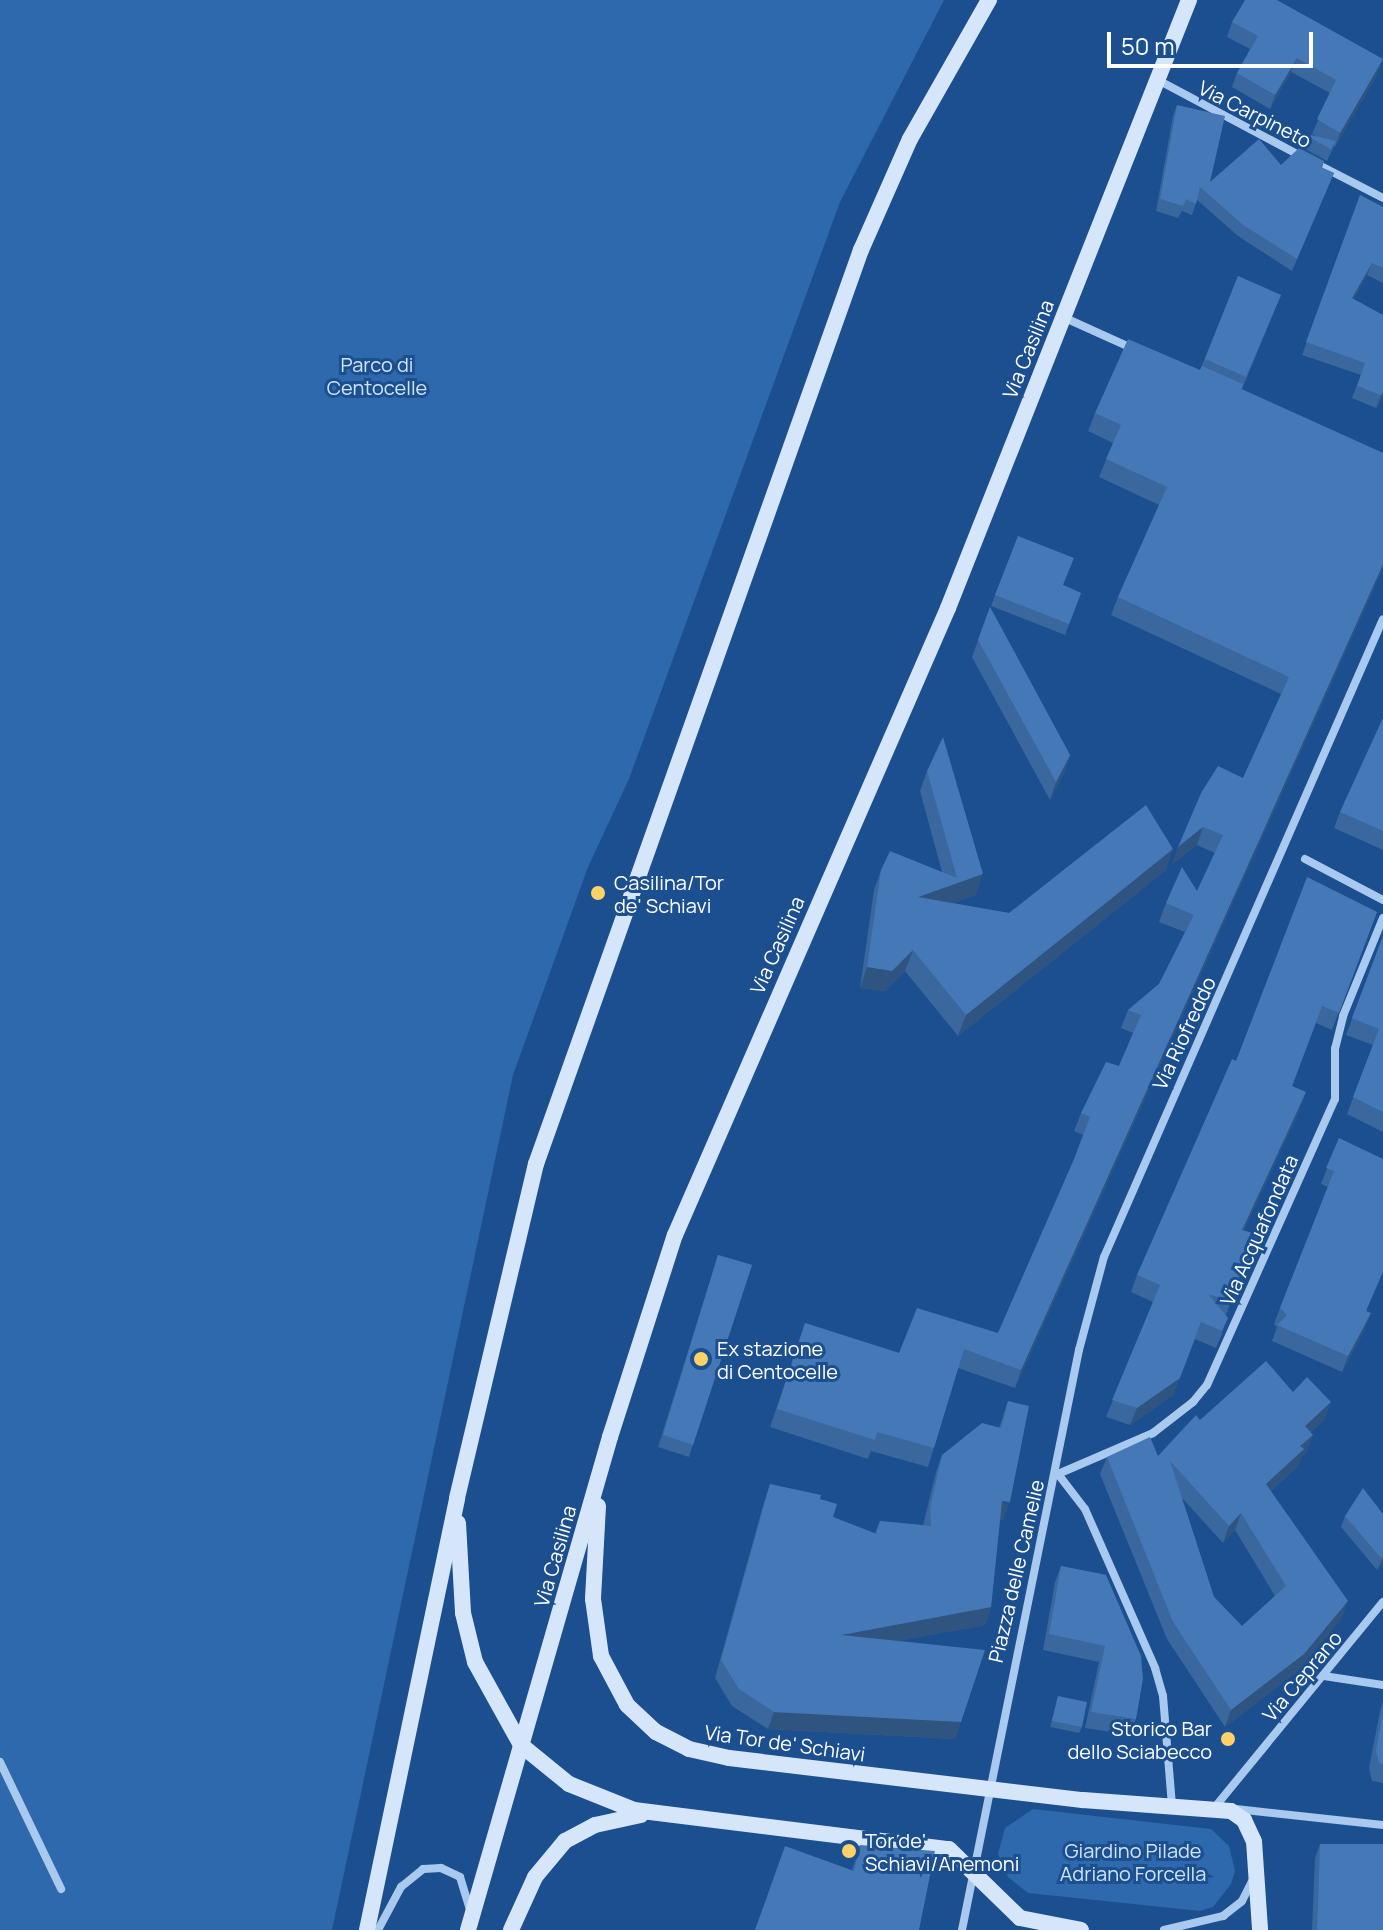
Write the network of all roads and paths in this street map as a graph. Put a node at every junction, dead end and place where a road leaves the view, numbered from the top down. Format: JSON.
{"nodes":[{"id":1,"x":989,"y":0,"type":"edge"},
{"id":2,"x":1189,"y":0,"type":"edge"},
{"id":3,"x":1156,"y":78,"type":"junction"},
{"id":4,"x":1383,"y":198,"type":"edge"},
{"id":5,"x":1063,"y":317,"type":"junction"},
{"id":6,"x":1150,"y":356,"type":"edge"},
{"id":7,"x":1383,"y":619,"type":"edge"},
{"id":8,"x":1305,"y":859,"type":"dead end"},
{"id":9,"x":1383,"y":900,"type":"edge"},
{"id":10,"x":1383,"y":918,"type":"edge"},
{"id":11,"x":610,"y":1437,"type":"junction"},
{"id":12,"x":1058,"y":1474,"type":"junction"},
{"id":13,"x":457,"y":1498,"type":"junction"},
{"id":14,"x":1383,"y":1602,"type":"edge"},
{"id":15,"x":1324,"y":1676,"type":"junction"},
{"id":16,"x":1383,"y":1685,"type":"edge"},
{"id":17,"x":521,"y":1745,"type":"junction"},
{"id":18,"x":0,"y":1762,"type":"edge"},
{"id":19,"x":988,"y":1790,"type":"junction"},
{"id":20,"x":1172,"y":1805,"type":"junction"},
{"id":21,"x":1215,"y":1807,"type":"junction"},
{"id":22,"x":664,"y":1815,"type":"junction"},
{"id":23,"x":1383,"y":1825,"type":"edge"},
{"id":24,"x":1257,"y":1860,"type":"junction"},
{"id":25,"x":974,"y":1870,"type":"junction"},
{"id":26,"x":61,"y":1889,"type":"dead end"},
{"id":27,"x":470,"y":1926,"type":"edge"},
{"id":28,"x":367,"y":1930,"type":"edge"},
{"id":29,"x":378,"y":1930,"type":"edge"},
{"id":30,"x":511,"y":1930,"type":"edge"},
{"id":31,"x":962,"y":1930,"type":"edge"},
{"id":32,"x":1081,"y":1930,"type":"edge"},
{"id":33,"x":1164,"y":1930,"type":"edge"},
{"id":34,"x":1260,"y":1930,"type":"edge"}],
"edges":[{"from":1,"to":13,"type":"main road"},
{"from":2,"to":3,"type":"main road","name":"Via Casilina"},
{"from":3,"to":4,"type":"street","name":"Via Carpineto"},
{"from":3,"to":5,"type":"main road","name":"Via Casilina"},
{"from":5,"to":6,"type":"street"},
{"from":5,"to":11,"type":"main road","name":"Via Casilina"},
{"from":7,"to":12,"type":"street","name":"Via Riofreddo"},
{"from":8,"to":9,"type":"street"},
{"from":10,"to":12,"type":"street","name":"Via Acquafondata"},
{"from":11,"to":17,"type":"main road","name":"Via Casilina"},
{"from":11,"to":19,"type":"main road","name":"Via Tor de' Schiavi"},
{"from":12,"to":19,"type":"street","name":"Piazza delle Camelie"},
{"from":12,"to":20,"type":"street","name":"Piazza delle Camelie"},
{"from":13,"to":17,"type":"main road"},
{"from":13,"to":28,"type":"main road"},
{"from":14,"to":15,"type":"street","name":"Via Ceprano"},
{"from":15,"to":16,"type":"street"},
{"from":15,"to":21,"type":"street","name":"Via Ceprano"},
{"from":17,"to":22,"type":"main road"},
{"from":17,"to":27,"type":"main road","name":"Via Casilina"},
{"from":18,"to":26,"type":"street"},
{"from":19,"to":20,"type":"main road"},
{"from":19,"to":25,"type":"street","name":"Piazza delle Camelie"},
{"from":20,"to":21,"type":"main road"},
{"from":21,"to":23,"type":"street"},
{"from":21,"to":24,"type":"main road"},
{"from":22,"to":25,"type":"main road"},
{"from":22,"to":30,"type":"main road"},
{"from":24,"to":33,"type":"street"},
{"from":24,"to":34,"type":"main road"},
{"from":25,"to":31,"type":"street","name":"Piazza delle Camelie"},
{"from":25,"to":32,"type":"main road"},
{"from":27,"to":29,"type":"street"}]}
